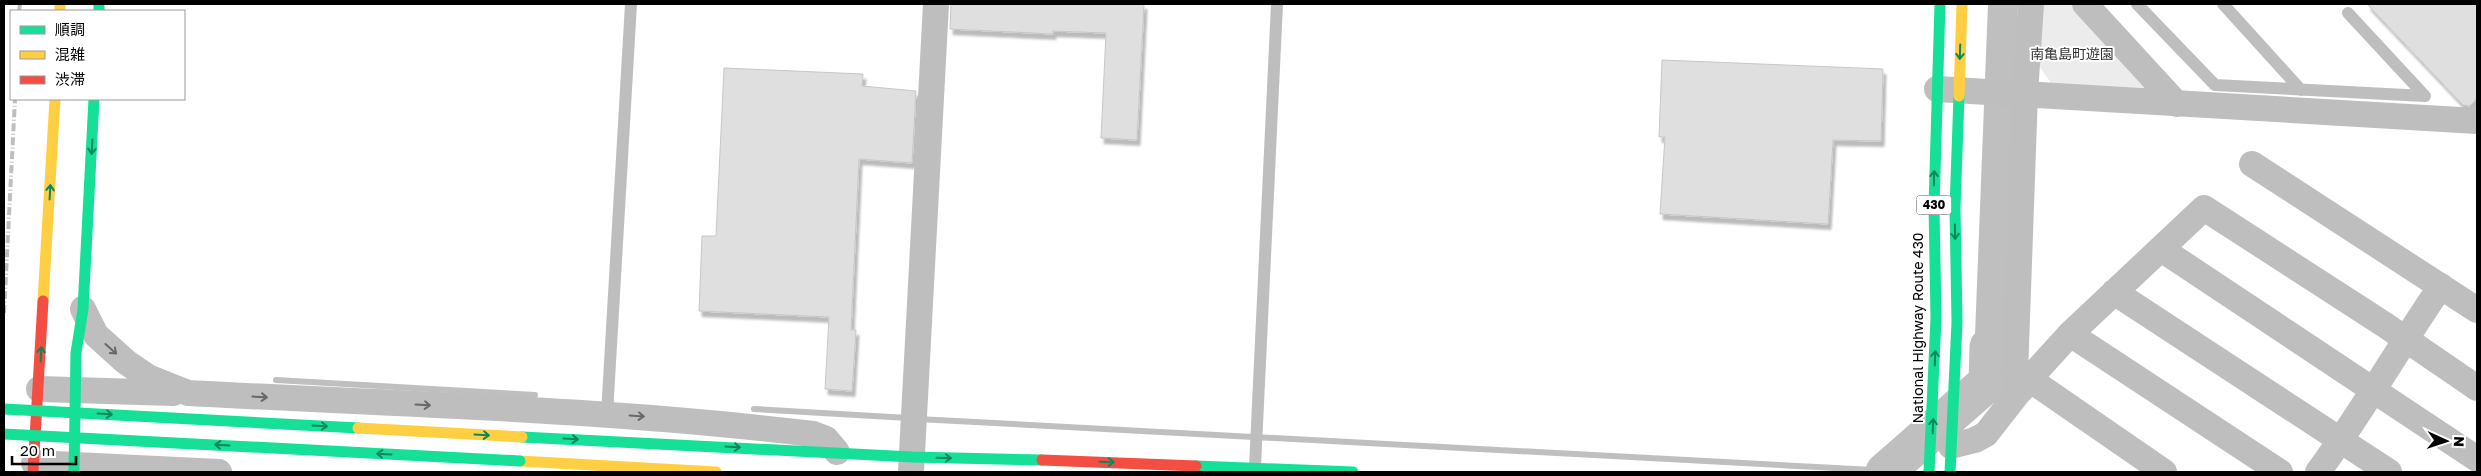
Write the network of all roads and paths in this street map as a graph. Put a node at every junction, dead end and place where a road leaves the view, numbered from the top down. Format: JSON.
{"nodes":[{"id":1,"x":631,"y":4,"type":"edge"},
{"id":2,"x":936,"y":4,"type":"edge"},
{"id":3,"x":1277,"y":4,"type":"edge"},
{"id":4,"x":1940,"y":4,"type":"edge"},
{"id":5,"x":1962,"y":4,"type":"edge"},
{"id":6,"x":2031,"y":4,"type":"edge"},
{"id":7,"x":2085,"y":4,"type":"edge"},
{"id":8,"x":2137,"y":4,"type":"edge"},
{"id":9,"x":2223,"y":4,"type":"edge"},
{"id":10,"x":2348,"y":13,"type":"dead end"},
{"id":11,"x":1959,"y":90,"type":"junction"},
{"id":12,"x":2301,"y":90,"type":"junction"},
{"id":13,"x":2022,"y":94,"type":"junction"},
{"id":14,"x":55,"y":100,"type":"edge"},
{"id":15,"x":94,"y":100,"type":"edge"},
{"id":16,"x":2177,"y":104,"type":"junction"},
{"id":17,"x":2477,"y":121,"type":"edge"},
{"id":18,"x":2252,"y":164,"type":"dead end"},
{"id":19,"x":2161,"y":249,"type":"junction"},
{"id":20,"x":2441,"y":286,"type":"junction"},
{"id":21,"x":2114,"y":292,"type":"junction"},
{"id":22,"x":83,"y":309,"type":"junction"},
{"id":23,"x":2477,"y":310,"type":"edge"},
{"id":24,"x":2070,"y":334,"type":"junction"},
{"id":25,"x":2404,"y":340,"type":"junction"},
{"id":26,"x":2025,"y":384,"type":"junction"},
{"id":27,"x":2477,"y":388,"type":"edge"},
{"id":28,"x":39,"y":389,"type":"junction"},
{"id":29,"x":2374,"y":389,"type":"junction"},
{"id":30,"x":76,"y":390,"type":"junction"},
{"id":31,"x":188,"y":393,"type":"junction"},
{"id":32,"x":4,"y":409,"type":"edge"},
{"id":33,"x":607,"y":414,"type":"junction"},
{"id":34,"x":4,"y":434,"type":"edge"},
{"id":35,"x":1945,"y":440,"type":"junction"},
{"id":36,"x":2342,"y":440,"type":"junction"},
{"id":37,"x":837,"y":452,"type":"junction"},
{"id":38,"x":2477,"y":459,"type":"edge"},
{"id":39,"x":911,"y":465,"type":"edge"},
{"id":40,"x":1255,"y":467,"type":"junction"},
{"id":41,"x":33,"y":468,"type":"edge"},
{"id":42,"x":74,"y":468,"type":"edge"},
{"id":43,"x":219,"y":472,"type":"edge"},
{"id":44,"x":716,"y":472,"type":"edge"},
{"id":45,"x":1353,"y":472,"type":"edge"},
{"id":46,"x":1929,"y":472,"type":"edge"},
{"id":47,"x":1950,"y":472,"type":"edge"},
{"id":48,"x":2164,"y":472,"type":"edge"},
{"id":49,"x":2280,"y":472,"type":"edge"},
{"id":50,"x":2318,"y":472,"type":"edge"},
{"id":51,"x":2389,"y":472,"type":"edge"}],
"edges":[{"from":1,"to":33,"type":"lane"},
{"from":2,"to":39,"type":"street"},
{"from":3,"to":40,"type":"lane"},
{"from":4,"to":11,"type":"main road","name":"National Highway Route 430","number":"430"},
{"from":5,"to":11,"type":"main road","name":"National Highway Route 430","number":"430","one_way":true},
{"from":6,"to":13,"type":"street"},
{"from":7,"to":16,"type":"street"},
{"from":8,"to":12,"type":"lane"},
{"from":9,"to":12,"type":"lane"},
{"from":10,"to":12,"type":"lane"},
{"from":11,"to":13,"type":"street"},
{"from":11,"to":35,"type":"main road","name":"National Highway Route 430","number":"430","one_way":true},
{"from":35,"to":11,"type":"main road","name":"National Highway Route 430","number":"430","one_way":true},
{"from":13,"to":16,"type":"street"},
{"from":13,"to":26,"type":"street"},
{"from":28,"to":14,"type":"main road","one_way":true},
{"from":15,"to":22,"type":"main road","one_way":true},
{"from":16,"to":17,"type":"street"},
{"from":18,"to":20,"type":"street"},
{"from":19,"to":21,"type":"street"},
{"from":19,"to":25,"type":"street"},
{"from":19,"to":29,"type":"street"},
{"from":20,"to":23,"type":"street"},
{"from":20,"to":25,"type":"street"},
{"from":21,"to":24,"type":"street"},
{"from":21,"to":36,"type":"street"},
{"from":22,"to":30,"type":"main road"},
{"from":22,"to":31,"type":"street","one_way":true},
{"from":24,"to":26,"type":"street"},
{"from":24,"to":49,"type":"street"},
{"from":25,"to":27,"type":"street"},
{"from":25,"to":29,"type":"street"},
{"from":26,"to":35,"type":"street"},
{"from":26,"to":48,"type":"street"},
{"from":28,"to":30,"type":"street"},
{"from":28,"to":41,"type":"main road"},
{"from":29,"to":36,"type":"street"},
{"from":29,"to":38,"type":"street"},
{"from":30,"to":31,"type":"street"},
{"from":30,"to":42,"type":"main road"},
{"from":31,"to":33,"type":"street","one_way":true},
{"from":32,"to":37,"type":"main road","one_way":true,"bridge":true},
{"from":33,"to":37,"type":"street","one_way":true},
{"from":44,"to":34,"type":"main road","one_way":true,"bridge":true},
{"from":35,"to":46,"type":"main road","name":"National Highway Route 430","number":"430"},
{"from":35,"to":47,"type":"main road","name":"National Highway Route 430","number":"430"},
{"from":36,"to":50,"type":"street"},
{"from":36,"to":51,"type":"street"},
{"from":37,"to":39,"type":"main road"},
{"from":39,"to":40,"type":"main road","one_way":true},
{"from":40,"to":45,"type":"main road"},
{"from":41,"to":42,"type":"street"},
{"from":42,"to":43,"type":"street"}]}
